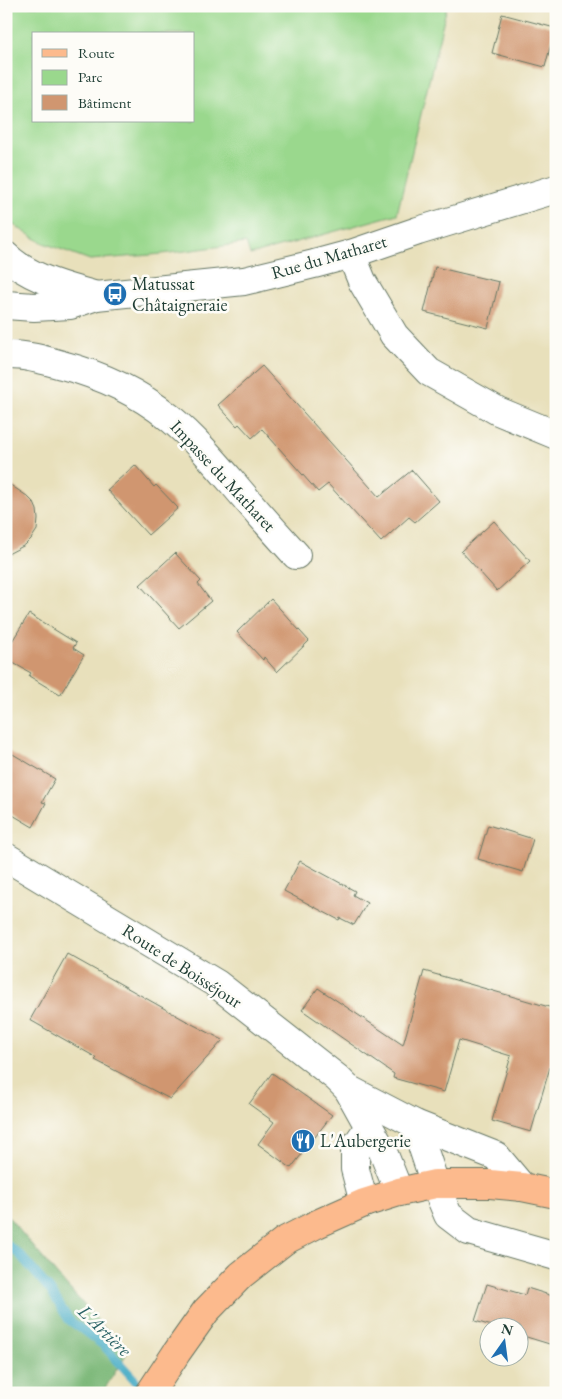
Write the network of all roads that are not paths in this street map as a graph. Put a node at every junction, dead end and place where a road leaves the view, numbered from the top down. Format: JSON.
{"nodes":[{"id":1,"x":556,"y":189,"type":"edge"},
{"id":2,"x":351,"y":254,"type":"junction"},
{"id":3,"x":10,"y":261,"type":"edge"},
{"id":4,"x":6,"y":292,"type":"edge"},
{"id":5,"x":96,"y":296,"type":"junction"},
{"id":6,"x":6,"y":306,"type":"edge"},
{"id":7,"x":6,"y":355,"type":"edge"},
{"id":8,"x":556,"y":435,"type":"edge"},
{"id":9,"x":296,"y":555,"type":"dead end"},
{"id":10,"x":6,"y":857,"type":"edge"},
{"id":11,"x":348,"y":1089,"type":"junction"},
{"id":12,"x":415,"y":1124,"type":"junction"},
{"id":13,"x":369,"y":1127,"type":"junction"},
{"id":14,"x":435,"y":1184,"type":"junction"},
{"id":15,"x":522,"y":1187,"type":"junction"},
{"id":16,"x":398,"y":1192,"type":"junction"},
{"id":17,"x":556,"y":1194,"type":"edge"},
{"id":18,"x":364,"y":1203,"type":"junction"},
{"id":19,"x":556,"y":1256,"type":"edge"},
{"id":20,"x":150,"y":1393,"type":"edge"}],
"edges":[{"from":1,"to":2,"type":"street","name":"Rue du Matharet"},
{"from":2,"to":5,"type":"street","name":"Rue du Matharet"},
{"from":2,"to":8,"type":"street"},
{"from":3,"to":4,"type":"street","name":"Rue du Matharet"},
{"from":3,"to":5,"type":"street","name":"Rue du Matharet"},
{"from":5,"to":6,"type":"street","name":"Rue du Matharet"},
{"from":7,"to":9,"type":"street","name":"Impasse du Matharet"},
{"from":10,"to":11,"type":"street","name":"Route de Boisséjour"},
{"from":11,"to":12,"type":"street","name":"Route de Boisséjour"},
{"from":11,"to":13,"type":"street","name":"Route de Boisséjour"},
{"from":12,"to":14,"type":"street"},
{"from":12,"to":15,"type":"street","name":"Route de Boisséjour"},
{"from":13,"to":16,"type":"street","name":"Route de Boisséjour"},
{"from":13,"to":18,"type":"street"},
{"from":14,"to":15,"type":"main road"},
{"from":14,"to":16,"type":"main road"},
{"from":14,"to":19,"type":"street"},
{"from":15,"to":17,"type":"main road"},
{"from":16,"to":18,"type":"main road"},
{"from":18,"to":20,"type":"main road"}]}
